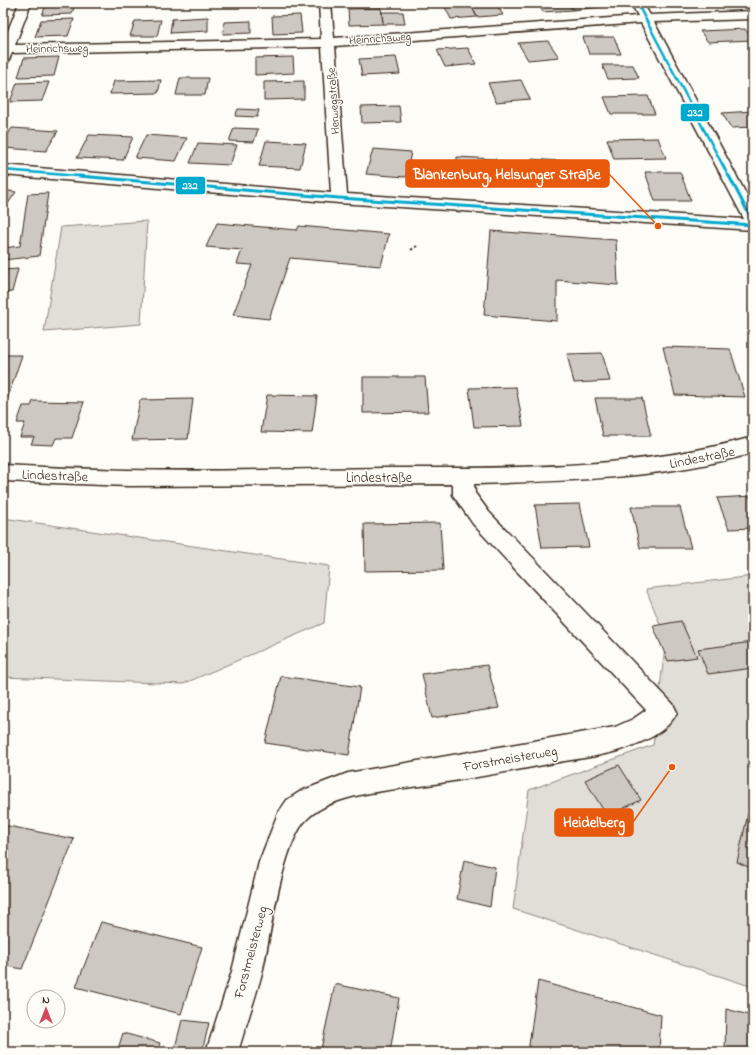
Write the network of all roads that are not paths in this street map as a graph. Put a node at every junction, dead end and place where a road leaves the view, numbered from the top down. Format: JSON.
{"nodes":[{"id":1,"x":25,"y":3,"type":"edge"},
{"id":2,"x":325,"y":3,"type":"edge"},
{"id":3,"x":637,"y":3,"type":"edge"},
{"id":4,"x":753,"y":15,"type":"edge"},
{"id":5,"x":645,"y":19,"type":"junction"},
{"id":6,"x":328,"y":42,"type":"junction"},
{"id":7,"x":5,"y":54,"type":"edge"},
{"id":8,"x":3,"y":170,"type":"edge"},
{"id":9,"x":339,"y":198,"type":"junction"},
{"id":10,"x":753,"y":222,"type":"edge"},
{"id":11,"x":753,"y":225,"type":"edge"},
{"id":12,"x":753,"y":444,"type":"edge"},
{"id":13,"x":3,"y":473,"type":"edge"},
{"id":14,"x":463,"y":476,"type":"junction"},
{"id":15,"x":222,"y":1052,"type":"edge"}],
"edges":[{"from":1,"to":7,"type":"street"},
{"from":2,"to":6,"type":"street","name":"Herwegstraße"},
{"from":3,"to":5,"type":"street"},
{"from":4,"to":5,"type":"street","name":"Heinrichsweg"},
{"from":5,"to":6,"type":"street","name":"Heinrichsweg"},
{"from":5,"to":10,"type":"street"},
{"from":6,"to":7,"type":"street","name":"Heinrichsweg"},
{"from":6,"to":9,"type":"street","name":"Herwegstraße"},
{"from":8,"to":9,"type":"street"},
{"from":9,"to":11,"type":"street"},
{"from":12,"to":14,"type":"street","name":"Lindestraße"},
{"from":13,"to":14,"type":"street","name":"Lindestraße"},
{"from":14,"to":15,"type":"street","name":"Forstmeisterweg"}]}
